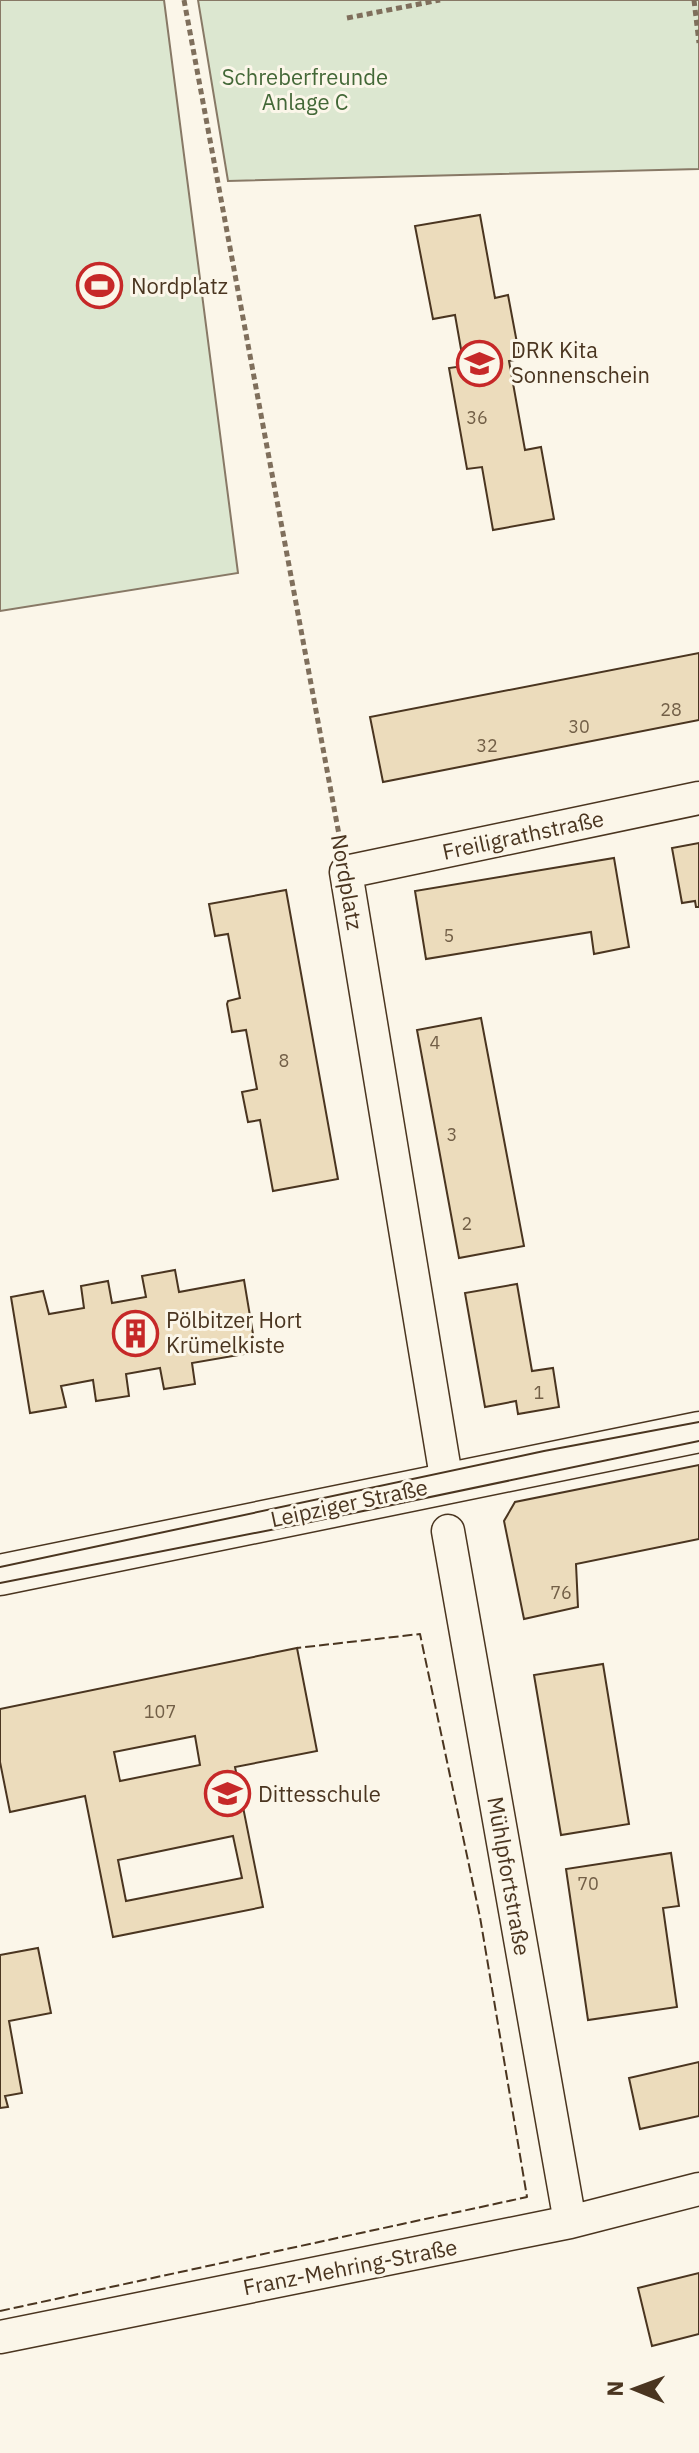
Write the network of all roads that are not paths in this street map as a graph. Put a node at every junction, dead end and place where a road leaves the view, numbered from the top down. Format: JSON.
{"nodes":[{"id":1,"x":699,"y":798,"type":"edge"},
{"id":2,"x":346,"y":872,"type":"joint"},
{"id":3,"x":699,"y":1432,"type":"edge"},
{"id":4,"x":447,"y":1483,"type":"junction"},
{"id":5,"x":448,"y":1531,"type":"dead end"},
{"id":6,"x":0,"y":1575,"type":"edge"},
{"id":7,"x":699,"y":2189,"type":"edge"},
{"id":8,"x":570,"y":2222,"type":"junction"},
{"id":9,"x":0,"y":2337,"type":"edge"}],
"edges":[{"from":1,"to":2,"type":"street","name":"Freiligrathstraße"},
{"from":2,"to":4,"type":"street","name":"Nordplatz"},
{"from":3,"to":4,"type":"street","name":"Leipziger Straße"},
{"from":4,"to":6,"type":"street","name":"Leipziger Straße"},
{"from":5,"to":8,"type":"street","name":"Mühlpfortstraße"},
{"from":7,"to":8,"type":"street","name":"Franz-Mehring-Straße"},
{"from":8,"to":9,"type":"street","name":"Franz-Mehring-Straße"}]}
